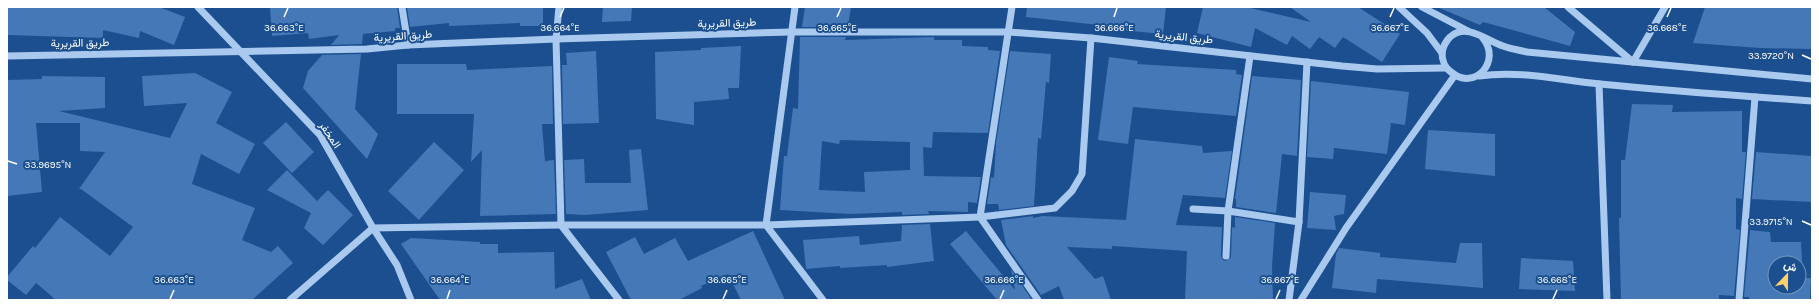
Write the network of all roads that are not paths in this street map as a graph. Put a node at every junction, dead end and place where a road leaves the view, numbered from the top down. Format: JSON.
{"nodes":[{"id":1,"x":198,"y":7,"type":"edge"},
{"id":2,"x":402,"y":7,"type":"edge"},
{"id":3,"x":559,"y":7,"type":"edge"},
{"id":4,"x":795,"y":7,"type":"edge"},
{"id":5,"x":1012,"y":7,"type":"edge"},
{"id":6,"x":1400,"y":7,"type":"edge"},
{"id":7,"x":1422,"y":7,"type":"edge"},
{"id":8,"x":1568,"y":7,"type":"edge"},
{"id":9,"x":1665,"y":7,"type":"edge"},
{"id":10,"x":1468,"y":31,"type":"junction"},
{"id":11,"x":790,"y":32,"type":"junction"},
{"id":12,"x":1008,"y":32,"type":"junction"},
{"id":13,"x":1482,"y":37,"type":"junction"},
{"id":14,"x":1091,"y":38,"type":"junction"},
{"id":15,"x":556,"y":39,"type":"junction"},
{"id":16,"x":408,"y":45,"type":"junction"},
{"id":17,"x":241,"y":51,"type":"junction"},
{"id":18,"x":1442,"y":53,"type":"junction"},
{"id":19,"x":7,"y":56,"type":"edge"},
{"id":20,"x":1250,"y":56,"type":"junction"},
{"id":21,"x":1307,"y":62,"type":"junction"},
{"id":22,"x":1632,"y":62,"type":"junction"},
{"id":23,"x":1446,"y":68,"type":"junction"},
{"id":24,"x":1455,"y":75,"type":"junction"},
{"id":25,"x":1477,"y":76,"type":"junction"},
{"id":26,"x":1812,"y":79,"type":"edge"},
{"id":27,"x":1599,"y":84,"type":"junction"},
{"id":28,"x":1755,"y":97,"type":"junction"},
{"id":29,"x":1812,"y":101,"type":"edge"},
{"id":30,"x":1193,"y":209,"type":"dead end"},
{"id":31,"x":1228,"y":212,"type":"junction"},
{"id":32,"x":980,"y":217,"type":"junction"},
{"id":33,"x":1299,"y":222,"type":"junction"},
{"id":34,"x":561,"y":225,"type":"junction"},
{"id":35,"x":766,"y":225,"type":"junction"},
{"id":36,"x":373,"y":228,"type":"junction"},
{"id":37,"x":1226,"y":256,"type":"dead end"},
{"id":38,"x":290,"y":300,"type":"edge"},
{"id":39,"x":411,"y":300,"type":"edge"},
{"id":40,"x":619,"y":300,"type":"edge"},
{"id":41,"x":824,"y":300,"type":"edge"},
{"id":42,"x":1038,"y":300,"type":"edge"},
{"id":43,"x":1289,"y":300,"type":"edge"},
{"id":44,"x":1301,"y":300,"type":"edge"},
{"id":45,"x":1607,"y":300,"type":"edge"},
{"id":46,"x":1739,"y":300,"type":"edge"}],
"edges":[{"from":1,"to":17,"type":"street","name":"المخفر"},
{"from":2,"to":16,"type":"street"},
{"from":3,"to":15,"type":"street"},
{"from":4,"to":11,"type":"street"},
{"from":5,"to":12,"type":"street"},
{"from":6,"to":18,"type":"street"},
{"from":7,"to":10,"type":"street"},
{"from":8,"to":22,"type":"street"},
{"from":9,"to":22,"type":"street"},
{"from":10,"to":13,"type":"street"},
{"from":10,"to":18,"type":"street"},
{"from":11,"to":12,"type":"street","name":"طريق القريرية"},
{"from":11,"to":15,"type":"street","name":"طريق القريرية"},
{"from":11,"to":35,"type":"street"},
{"from":12,"to":14,"type":"street","name":"طريق القريرية"},
{"from":12,"to":32,"type":"street"},
{"from":13,"to":22,"type":"street"},
{"from":13,"to":25,"type":"street"},
{"from":14,"to":20,"type":"street","name":"طريق القريرية"},
{"from":14,"to":32,"type":"street"},
{"from":15,"to":16,"type":"street","name":"طريق القريرية"},
{"from":15,"to":34,"type":"street"},
{"from":16,"to":17,"type":"street","name":"طريق القريرية"},
{"from":17,"to":19,"type":"street","name":"طريق القريرية"},
{"from":17,"to":36,"type":"street","name":"المخفر"},
{"from":18,"to":23,"type":"street"},
{"from":20,"to":21,"type":"street","name":"طريق القريرية"},
{"from":20,"to":31,"type":"street"},
{"from":21,"to":23,"type":"street","name":"طريق القريرية"},
{"from":21,"to":33,"type":"street"},
{"from":22,"to":26,"type":"street"},
{"from":23,"to":24,"type":"street"},
{"from":24,"to":25,"type":"street"},
{"from":24,"to":44,"type":"street"},
{"from":25,"to":27,"type":"street"},
{"from":27,"to":28,"type":"street"},
{"from":27,"to":45,"type":"street"},
{"from":28,"to":29,"type":"street"},
{"from":28,"to":46,"type":"street"},
{"from":30,"to":31,"type":"street"},
{"from":31,"to":33,"type":"street"},
{"from":31,"to":37,"type":"street"},
{"from":32,"to":35,"type":"street"},
{"from":32,"to":42,"type":"street"},
{"from":33,"to":43,"type":"street"},
{"from":34,"to":35,"type":"street"},
{"from":34,"to":36,"type":"street"},
{"from":34,"to":40,"type":"street"},
{"from":35,"to":41,"type":"street"},
{"from":36,"to":38,"type":"street"},
{"from":36,"to":39,"type":"street","name":"المخفر"}]}
